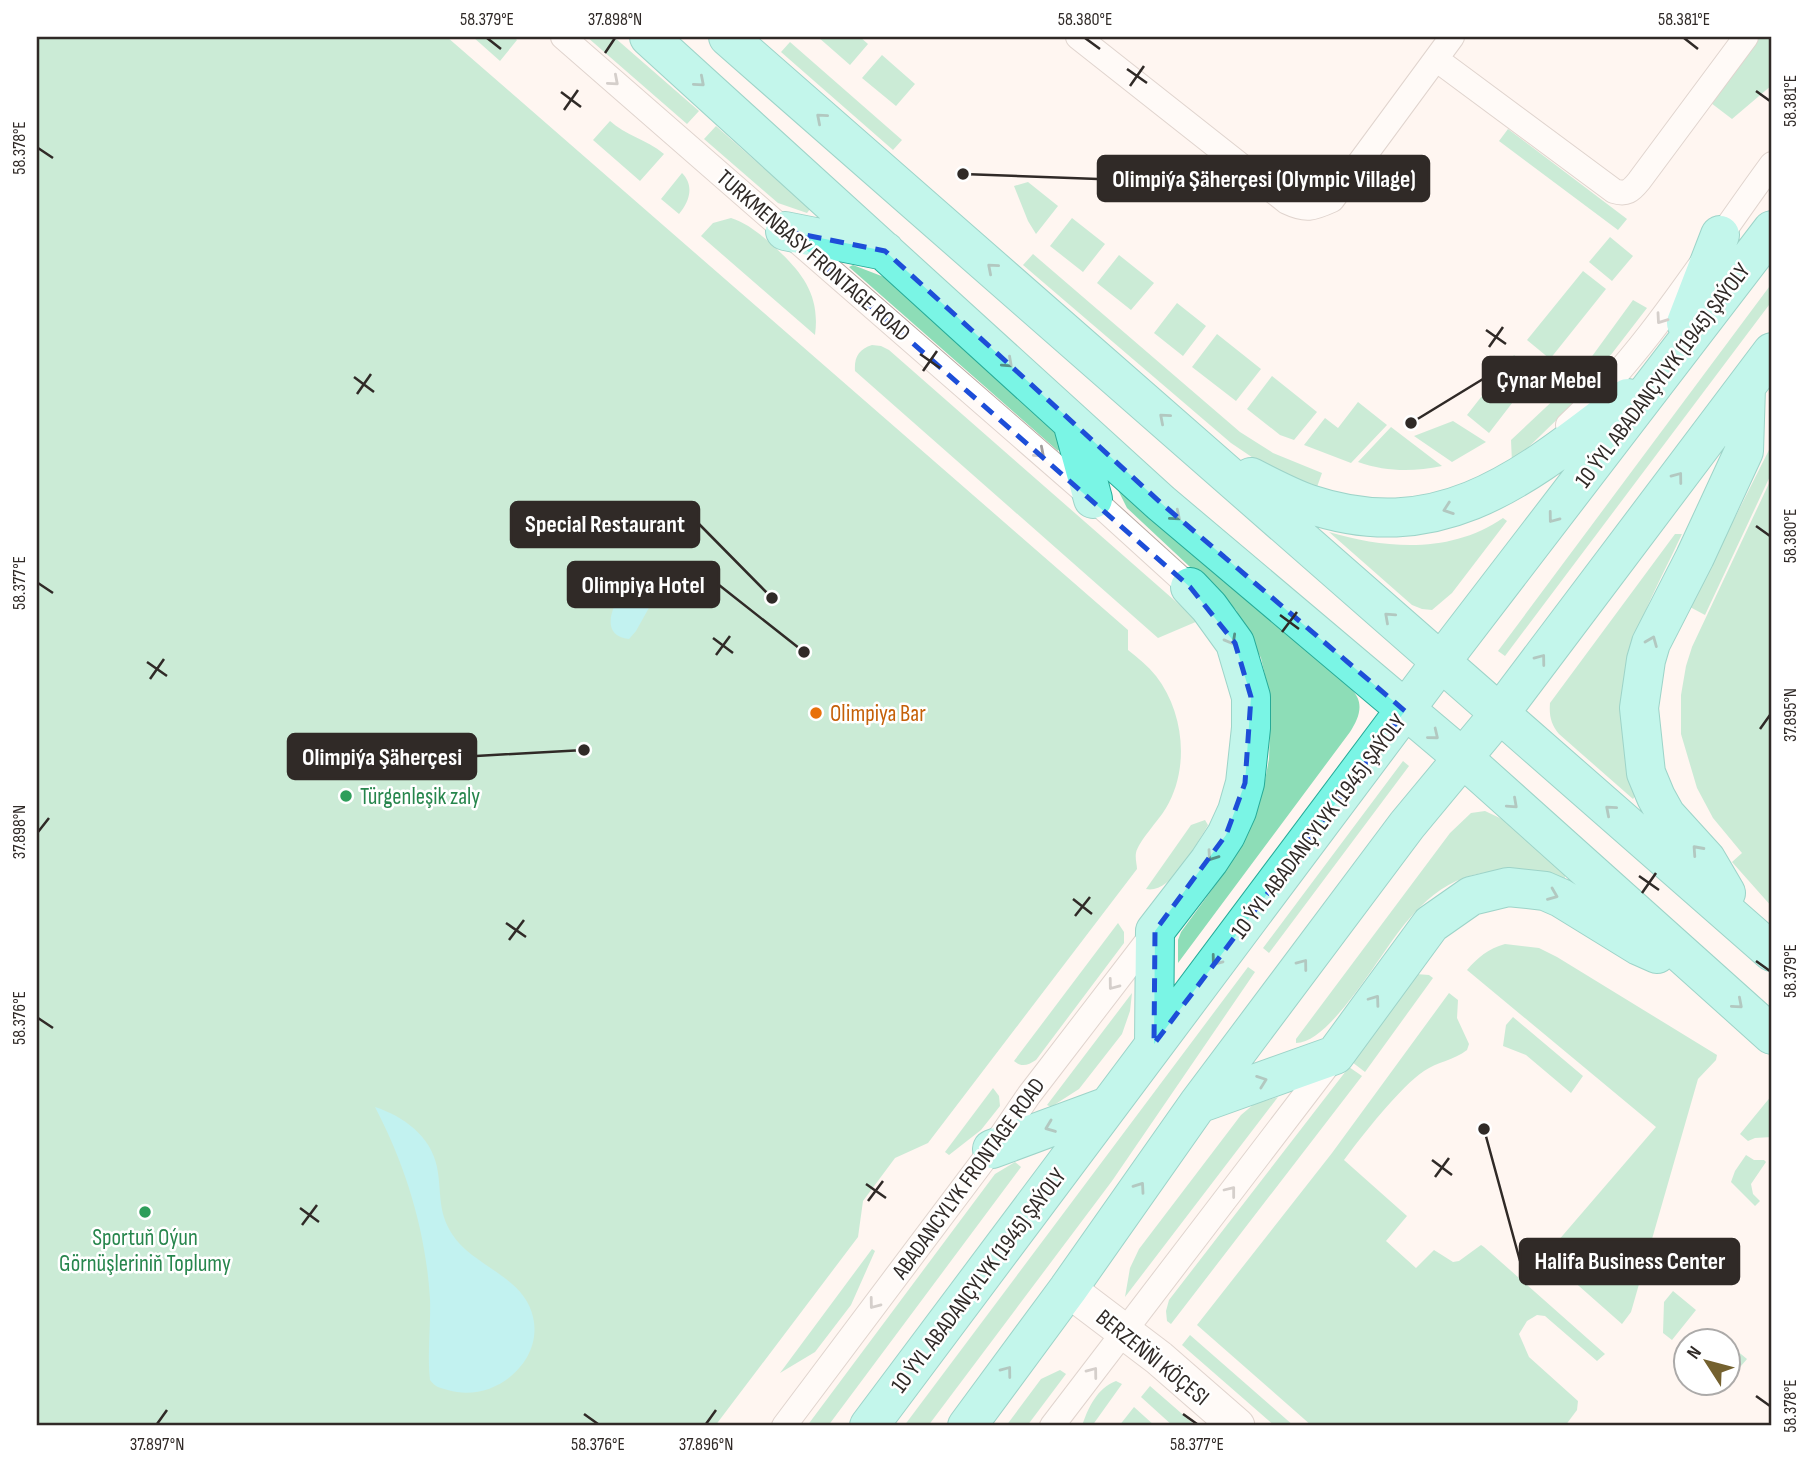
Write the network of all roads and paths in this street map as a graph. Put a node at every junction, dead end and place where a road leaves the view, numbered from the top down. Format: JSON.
{"nodes":[{"id":1,"x":563,"y":37,"type":"edge"},
{"id":2,"x":649,"y":37,"type":"edge"},
{"id":3,"x":728,"y":37,"type":"edge"},
{"id":4,"x":1078,"y":37,"type":"edge"},
{"id":5,"x":1452,"y":37,"type":"edge"},
{"id":6,"x":1746,"y":37,"type":"edge"},
{"id":7,"x":1436,"y":59,"type":"junction"},
{"id":8,"x":1772,"y":164,"type":"edge"},
{"id":9,"x":1772,"y":230,"type":"edge"},
{"id":10,"x":785,"y":231,"type":"junction"},
{"id":11,"x":1720,"y":235,"type":"junction"},
{"id":12,"x":885,"y":251,"type":"junction"},
{"id":13,"x":1772,"y":352,"type":"edge"},
{"id":14,"x":1669,"y":367,"type":"junction"},
{"id":15,"x":1746,"y":388,"type":"junction"},
{"id":16,"x":1072,"y":422,"type":"junction"},
{"id":17,"x":1202,"y":452,"type":"junction"},
{"id":18,"x":1502,"y":487,"type":"junction"},
{"id":19,"x":1093,"y":499,"type":"junction"},
{"id":20,"x":1190,"y":587,"type":"joint"},
{"id":21,"x":1440,"y":663,"type":"junction"},
{"id":22,"x":1405,"y":711,"type":"junction"},
{"id":23,"x":1500,"y":713,"type":"junction"},
{"id":24,"x":1463,"y":758,"type":"junction"},
{"id":25,"x":1154,"y":930,"type":"junction"},
{"id":26,"x":1759,"y":940,"type":"edge"},
{"id":27,"x":1704,"y":975,"type":"junction"},
{"id":28,"x":1772,"y":1035,"type":"edge"},
{"id":29,"x":1154,"y":1044,"type":"junction"},
{"id":30,"x":1335,"y":1055,"type":"junction"},
{"id":31,"x":1198,"y":1104,"type":"junction"},
{"id":32,"x":1108,"y":1106,"type":"junction"},
{"id":33,"x":992,"y":1149,"type":"junction"},
{"id":34,"x":1068,"y":1289,"type":"junction"},
{"id":35,"x":1124,"y":1331,"type":"junction"},
{"id":36,"x":784,"y":1426,"type":"edge"},
{"id":37,"x":869,"y":1426,"type":"edge"},
{"id":38,"x":967,"y":1426,"type":"edge"},
{"id":39,"x":1052,"y":1426,"type":"edge"},
{"id":40,"x":1237,"y":1426,"type":"edge"}],
"edges":[{"from":1,"to":10,"type":"street","name":"TURKMENBASY FRONTAGE ROAD","one_way":true},
{"from":2,"to":12,"type":"main road","one_way":true},
{"from":17,"to":3,"type":"main road","one_way":true},
{"from":4,"to":7,"type":"street"},
{"from":5,"to":7,"type":"street"},
{"from":6,"to":7,"type":"street"},
{"from":8,"to":11,"type":"street","name":"10 ÝYL ABADANÇYLYK (1945) ŞAÝOLY"},
{"from":9,"to":14,"type":"main road","name":"10 ÝYL ABADANÇYLYK (1945) ŞAÝOLY"},
{"from":10,"to":12,"type":"main road"},
{"from":10,"to":19,"type":"street","name":"TURKMENBASY FRONTAGE ROAD","one_way":true},
{"from":11,"to":14,"type":"main road"},
{"from":11,"to":18,"type":"street","name":"10 ÝYL ABADANÇYLYK (1945) ŞAÝOLY","one_way":true},
{"from":12,"to":16,"type":"main road","one_way":true},
{"from":13,"to":15,"type":"main road"},
{"from":14,"to":18,"type":"main road"},
{"from":14,"to":21,"type":"main road","name":"10 ÝYL ABADANÇYLYK (1945) ŞAÝOLY","one_way":true},
{"from":23,"to":15,"type":"main road","one_way":true},
{"from":26,"to":15,"type":"main road","one_way":true},
{"from":16,"to":19,"type":"main road"},
{"from":16,"to":22,"type":"main road","one_way":true},
{"from":18,"to":17,"type":"main road","one_way":true},
{"from":21,"to":17,"type":"main road","one_way":true},
{"from":19,"to":20,"type":"street","name":"TURKMENBASY FRONTAGE ROAD"},
{"from":20,"to":25,"type":"main road","one_way":true},
{"from":21,"to":22,"type":"main road","name":"10 ÝYL ABADANÇYLYK (1945) ŞAÝOLY"},
{"from":21,"to":23,"type":"main road"},
{"from":22,"to":24,"type":"main road","one_way":true},
{"from":22,"to":29,"type":"main road","name":"10 ÝYL ABADANÇYLYK (1945) ŞAÝOLY","one_way":true},
{"from":23,"to":24,"type":"main road"},
{"from":26,"to":23,"type":"main road","one_way":true},
{"from":24,"to":27,"type":"main road","one_way":true},
{"from":31,"to":24,"type":"main road","one_way":true},
{"from":25,"to":29,"type":"main road"},
{"from":25,"to":33,"type":"street","name":"ABADANCYLYK FRONTAGE ROAD","one_way":true},
{"from":27,"to":28,"type":"main road","one_way":true},
{"from":30,"to":27,"type":"main road","one_way":true},
{"from":29,"to":32,"type":"main road","name":"10 ÝYL ABADANÇYLYK (1945) ŞAÝOLY"},
{"from":31,"to":30,"type":"main road","one_way":true},
{"from":35,"to":30,"type":"street","one_way":true},
{"from":34,"to":31,"type":"main road","one_way":true},
{"from":32,"to":33,"type":"main road","one_way":true},
{"from":32,"to":37,"type":"main road","name":"10 ÝYL ABADANÇYLYK (1945) ŞAÝOLY"},
{"from":33,"to":36,"type":"street","name":"ABADANCYLYK FRONTAGE ROAD","one_way":true},
{"from":34,"to":35,"type":"street","name":"BERZEŇŇI KÖÇESI"},
{"from":38,"to":34,"type":"main road","one_way":true},
{"from":39,"to":35,"type":"street","one_way":true},
{"from":35,"to":40,"type":"street","name":"BERZEŇŇI KÖÇESI"}]}
